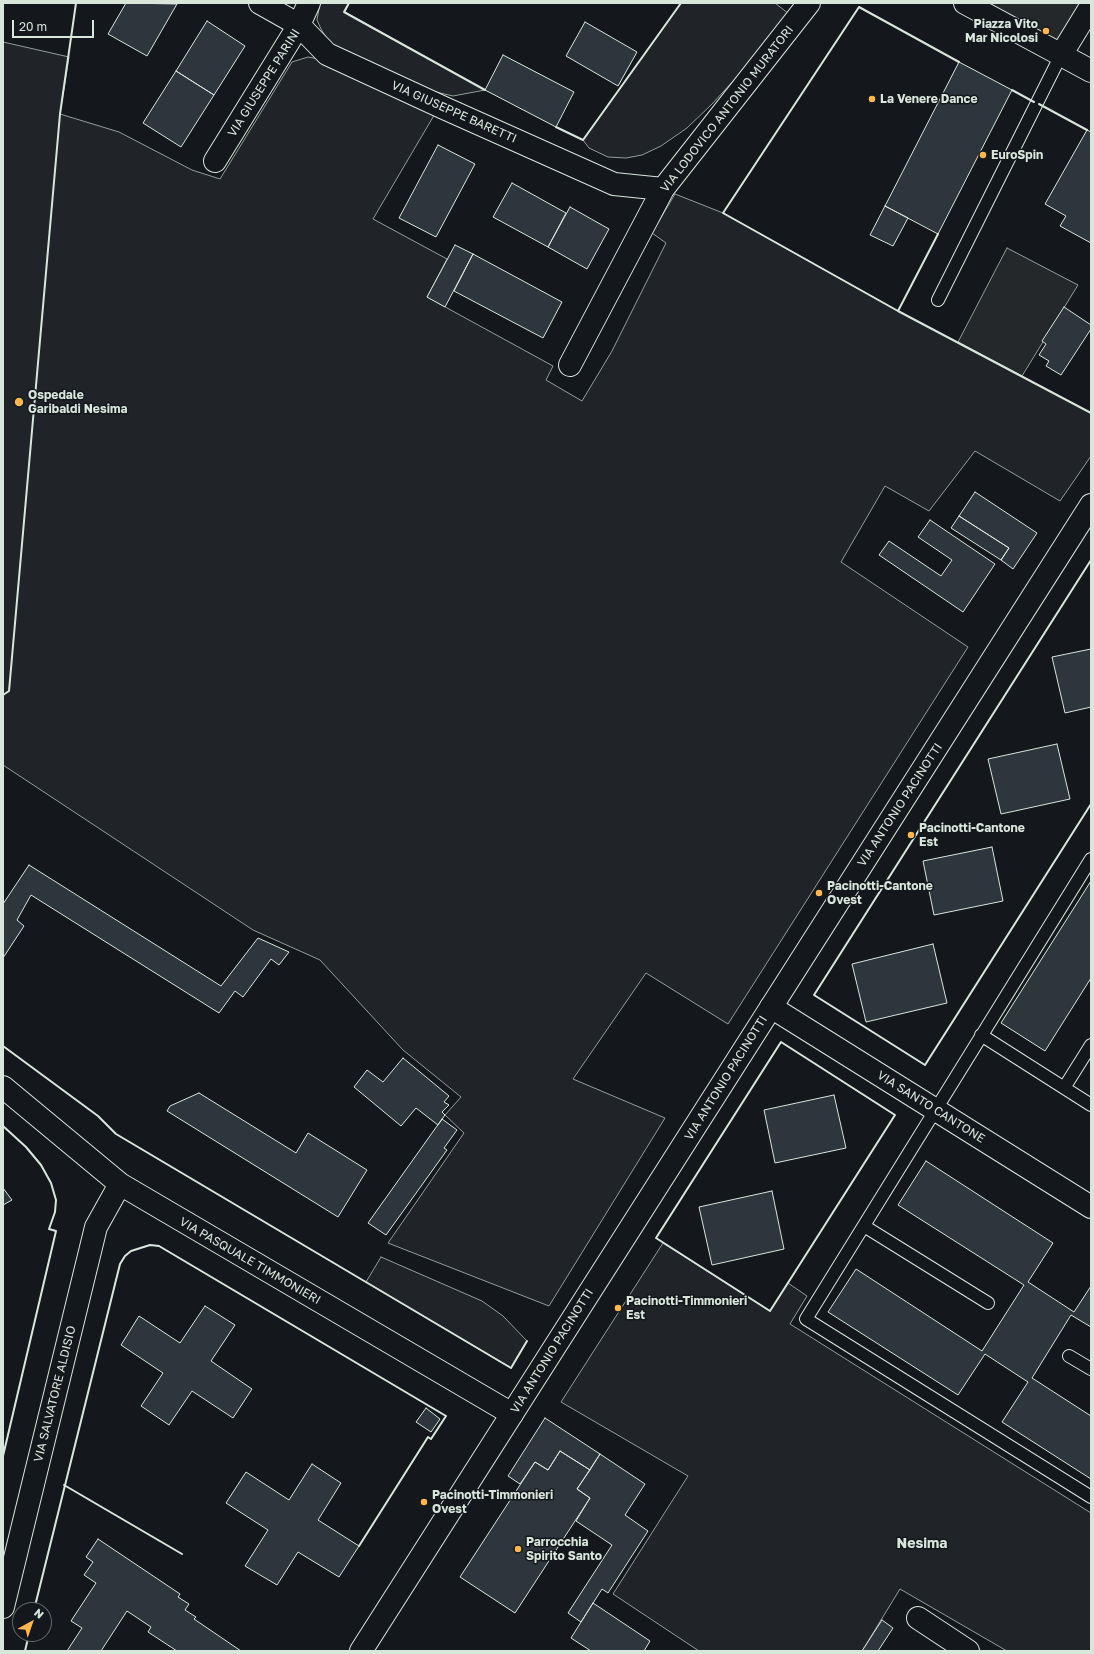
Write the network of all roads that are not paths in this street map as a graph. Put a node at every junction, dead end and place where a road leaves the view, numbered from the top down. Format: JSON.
{"nodes":[{"id":1,"x":260,"y":3,"type":"edge"},
{"id":2,"x":309,"y":3,"type":"edge"},
{"id":3,"x":809,"y":3,"type":"edge"},
{"id":4,"x":965,"y":3,"type":"edge"},
{"id":5,"x":1091,"y":6,"type":"edge"},
{"id":6,"x":299,"y":25,"type":"junction"},
{"id":7,"x":1061,"y":55,"type":"junction"},
{"id":8,"x":1091,"y":72,"type":"edge"},
{"id":9,"x":215,"y":161,"type":"dead end"},
{"id":10,"x":663,"y":189,"type":"junction"},
{"id":11,"x":938,"y":300,"type":"dead end"},
{"id":12,"x":570,"y":365,"type":"dead end"},
{"id":13,"x":1091,"y":505,"type":"edge"},
{"id":14,"x":1091,"y":859,"type":"edge"},
{"id":15,"x":771,"y":1007,"type":"junction"},
{"id":16,"x":981,"y":1035,"type":"junction"},
{"id":17,"x":1091,"y":1045,"type":"edge"},
{"id":18,"x":3,"y":1087,"type":"edge"},
{"id":19,"x":1064,"y":1088,"type":"junction"},
{"id":20,"x":1091,"y":1105,"type":"edge"},
{"id":21,"x":936,"y":1111,"type":"junction"},
{"id":22,"x":120,"y":1184,"type":"junction"},
{"id":23,"x":1091,"y":1207,"type":"edge"},
{"id":24,"x":864,"y":1226,"type":"junction"},
{"id":25,"x":988,"y":1303,"type":"dead end"},
{"id":26,"x":1069,"y":1356,"type":"dead end"},
{"id":27,"x":1091,"y":1370,"type":"edge"},
{"id":28,"x":512,"y":1414,"type":"junction"},
{"id":29,"x":1091,"y":1497,"type":"edge"},
{"id":30,"x":3,"y":1607,"type":"edge"},
{"id":31,"x":918,"y":1618,"type":"dead end"},
{"id":32,"x":361,"y":1651,"type":"edge"},
{"id":33,"x":968,"y":1651,"type":"edge"}],
"edges":[{"from":1,"to":6,"type":"street","name":"VIA GIUSEPPE BARETTI"},
{"from":2,"to":6,"type":"street","name":"VIA GIUSEPPE PARINI"},
{"from":3,"to":10,"type":"street","name":"VIA LODOVICO ANTONIO MURATORI"},
{"from":4,"to":7,"type":"street"},
{"from":5,"to":7,"type":"street"},
{"from":6,"to":9,"type":"street","name":"VIA GIUSEPPE PARINI"},
{"from":6,"to":10,"type":"street","name":"VIA GIUSEPPE BARETTI"},
{"from":7,"to":8,"type":"street"},
{"from":7,"to":11,"type":"lane"},
{"from":10,"to":12,"type":"street","name":"VIA LODOVICO ANTONIO MURATORI"},
{"from":13,"to":15,"type":"street","name":"VIA ANTONIO PACINOTTI"},
{"from":14,"to":16,"type":"lane"},
{"from":15,"to":21,"type":"street","name":"VIA SANTO CANTONE"},
{"from":15,"to":28,"type":"street","name":"VIA ANTONIO PACINOTTI"},
{"from":16,"to":19,"type":"lane"},
{"from":16,"to":21,"type":"lane"},
{"from":17,"to":19,"type":"lane"},
{"from":18,"to":22,"type":"street","name":"VIA PASQUALE TIMMONIERI"},
{"from":19,"to":20,"type":"lane"},
{"from":21,"to":23,"type":"street","name":"VIA SANTO CANTONE"},
{"from":21,"to":24,"type":"lane"},
{"from":22,"to":28,"type":"street","name":"VIA PASQUALE TIMMONIERI"},
{"from":22,"to":30,"type":"street","name":"VIA SALVATORE ALDISIO"},
{"from":24,"to":25,"type":"lane"},
{"from":24,"to":29,"type":"lane"},
{"from":26,"to":27,"type":"lane"},
{"from":28,"to":32,"type":"street","name":"VIA ANTONIO PACINOTTI"},
{"from":31,"to":33,"type":"street"}]}
